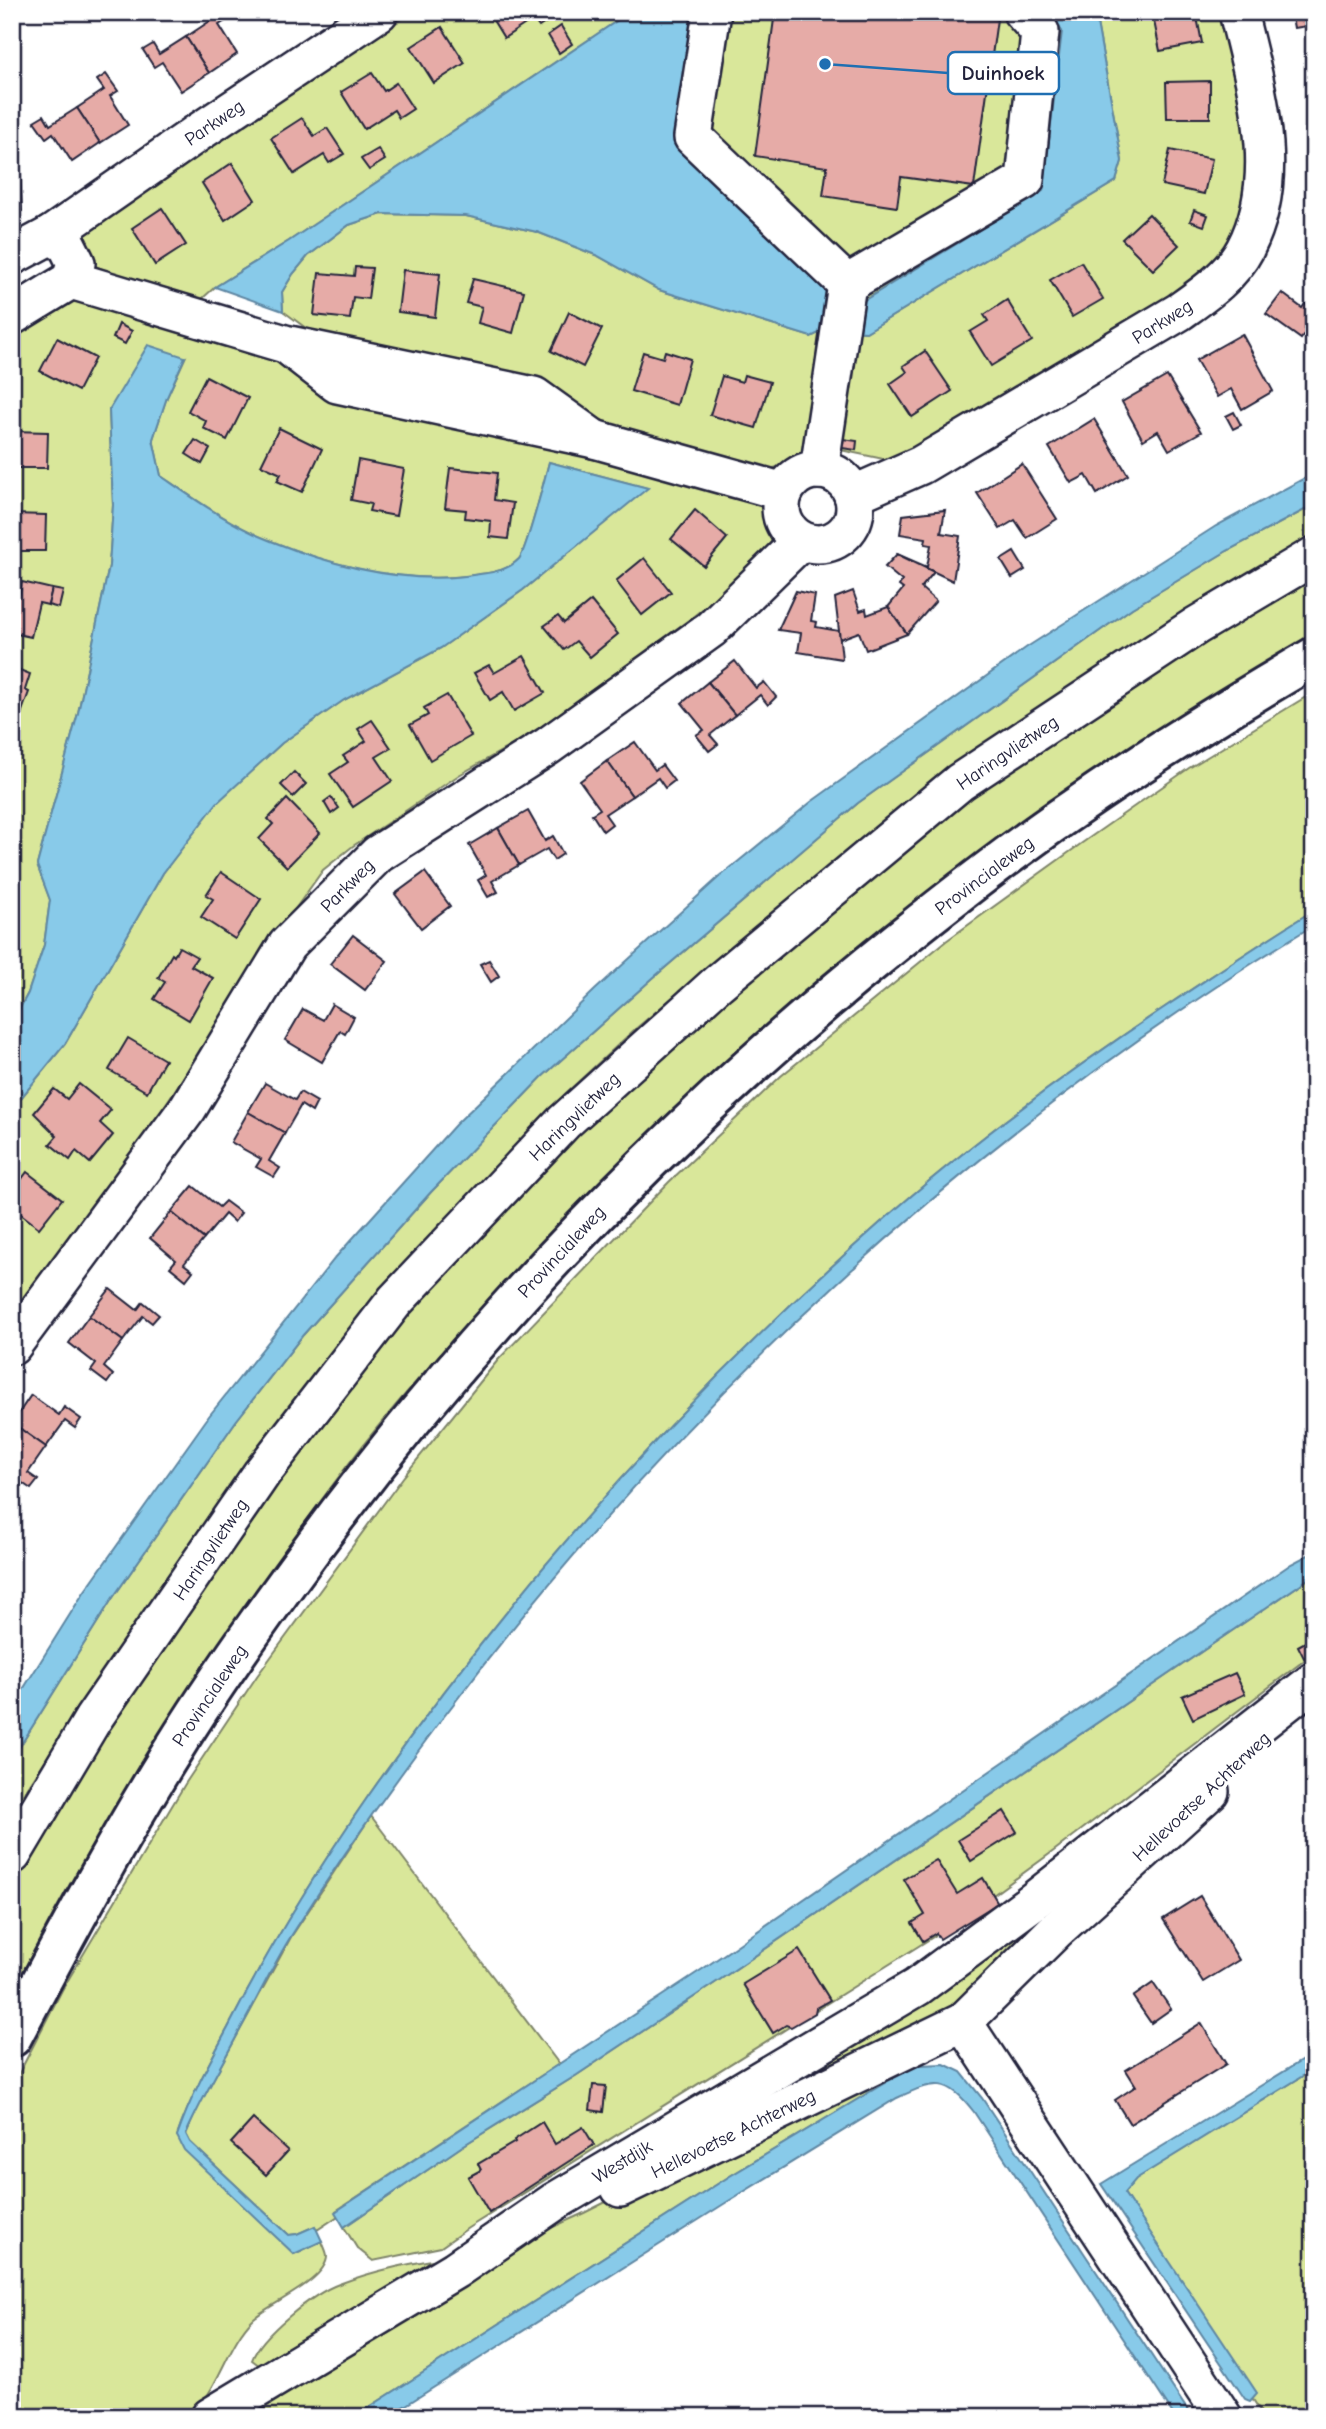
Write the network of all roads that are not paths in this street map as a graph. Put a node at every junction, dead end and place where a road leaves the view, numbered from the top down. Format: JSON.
{"nodes":[{"id":1,"x":379,"y":12,"type":"edge"},
{"id":2,"x":712,"y":12,"type":"edge"},
{"id":3,"x":1022,"y":12,"type":"edge"},
{"id":4,"x":1238,"y":12,"type":"edge"},
{"id":5,"x":51,"y":235,"type":"junction"},
{"id":6,"x":12,"y":256,"type":"edge"},
{"id":7,"x":71,"y":279,"type":"junction"},
{"id":8,"x":847,"y":284,"type":"junction"},
{"id":9,"x":12,"y":316,"type":"edge"},
{"id":10,"x":819,"y":470,"type":"junction"},
{"id":11,"x":784,"y":492,"type":"junction"},
{"id":12,"x":853,"y":495,"type":"junction"},
{"id":13,"x":801,"y":541,"type":"junction"},
{"id":14,"x":1314,"y":556,"type":"edge"},
{"id":15,"x":1314,"y":657,"type":"edge"},
{"id":16,"x":12,"y":1346,"type":"edge"},
{"id":17,"x":1314,"y":1681,"type":"edge"},
{"id":18,"x":12,"y":1855,"type":"edge"},
{"id":19,"x":1032,"y":1902,"type":"joint"},
{"id":20,"x":963,"y":2022,"type":"junction"},
{"id":21,"x":12,"y":2037,"type":"edge"},
{"id":22,"x":500,"y":2238,"type":"junction"},
{"id":23,"x":210,"y":2417,"type":"edge"},
{"id":24,"x":1223,"y":2417,"type":"edge"}],
"edges":[{"from":1,"to":5,"type":"street","name":"Parkweg"},
{"from":2,"to":8,"type":"street"},
{"from":3,"to":8,"type":"street"},
{"from":4,"to":12,"type":"street","name":"Parkweg"},
{"from":5,"to":6,"type":"street","name":"Parkweg"},
{"from":5,"to":7,"type":"street"},
{"from":7,"to":9,"type":"street"},
{"from":7,"to":11,"type":"street"},
{"from":8,"to":10,"type":"street"},
{"from":10,"to":11,"type":"street"},
{"from":10,"to":12,"type":"street"},
{"from":11,"to":13,"type":"street"},
{"from":12,"to":13,"type":"street"},
{"from":13,"to":16,"type":"street","name":"Parkweg"},
{"from":14,"to":18,"type":"street","name":"Haringvlietweg"},
{"from":15,"to":21,"type":"main road","name":"Provincialeweg"},
{"from":17,"to":19,"type":"street","name":"Hellevoetse Achterweg"},
{"from":17,"to":20,"type":"street","name":"Hellevoetse Achterweg"},
{"from":19,"to":22,"type":"street","name":"Westdijk"},
{"from":20,"to":22,"type":"street","name":"Hellevoetse Achterweg"},
{"from":20,"to":24,"type":"street"},
{"from":22,"to":23,"type":"street","name":"Westdijk"}]}
